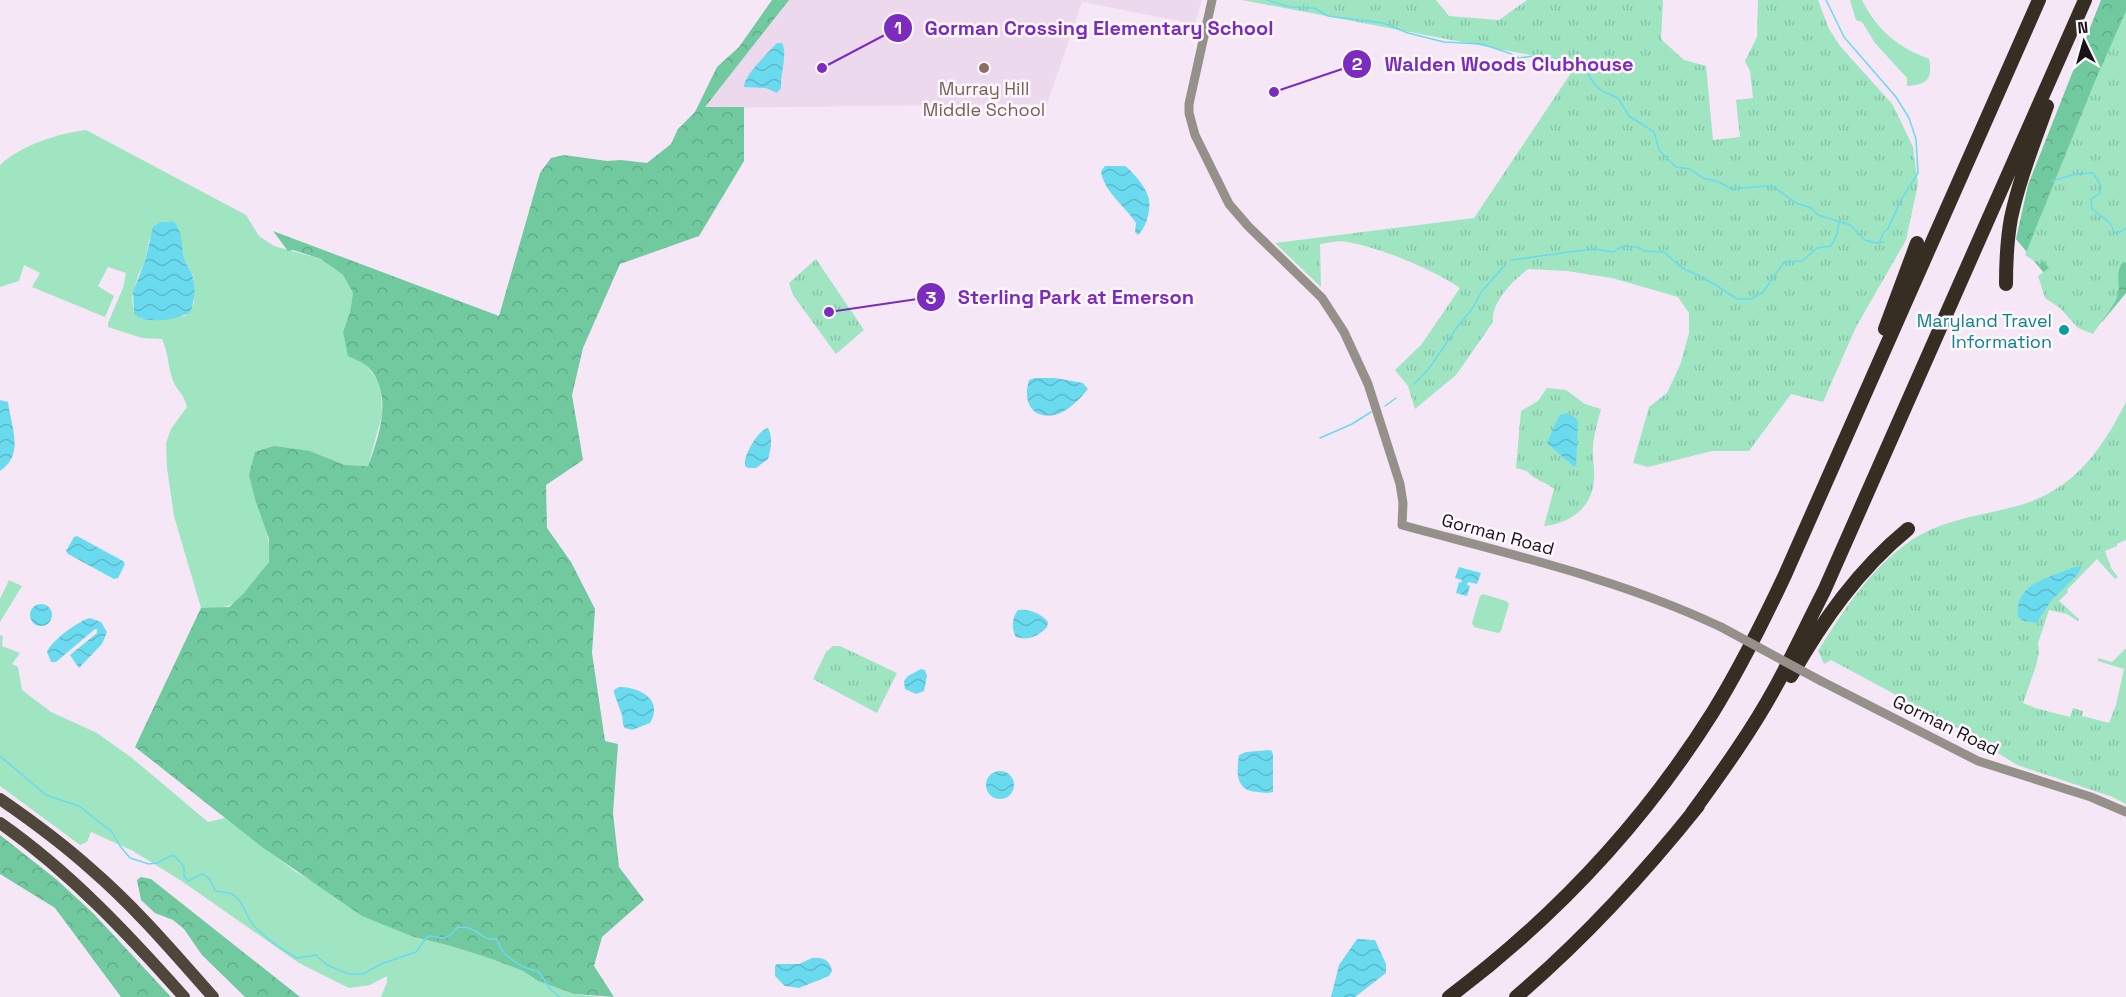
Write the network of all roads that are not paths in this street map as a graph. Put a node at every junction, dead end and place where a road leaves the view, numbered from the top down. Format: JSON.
{"nodes":[{"id":1,"x":1212,"y":0,"type":"edge"},
{"id":2,"x":2039,"y":0,"type":"edge"},
{"id":3,"x":2084,"y":4,"type":"edge"},
{"id":4,"x":1917,"y":243,"type":"dead end"},
{"id":5,"x":2006,"y":284,"type":"dead end"},
{"id":6,"x":1845,"y":441,"type":"junction"},
{"id":7,"x":1908,"y":529,"type":"dead end"},
{"id":8,"x":0,"y":799,"type":"edge"},
{"id":9,"x":2126,"y":812,"type":"edge"},
{"id":10,"x":1692,"y":813,"type":"junction"},
{"id":11,"x":0,"y":823,"type":"edge"},
{"id":12,"x":184,"y":997,"type":"edge"},
{"id":13,"x":213,"y":997,"type":"edge"},
{"id":14,"x":1449,"y":997,"type":"edge"},
{"id":15,"x":1516,"y":997,"type":"edge"}],
"edges":[{"from":1,"to":9,"type":"street","name":"Gorman Road","bridge":true},
{"from":2,"to":6,"type":"highway"},
{"from":3,"to":5,"type":"highway"},
{"from":3,"to":10,"type":"highway"},
{"from":4,"to":6,"type":"highway"},
{"from":6,"to":14,"type":"highway"},
{"from":7,"to":10,"type":"highway"},
{"from":8,"to":13,"type":"main road"},
{"from":10,"to":15,"type":"highway"},
{"from":11,"to":12,"type":"main road"}]}
